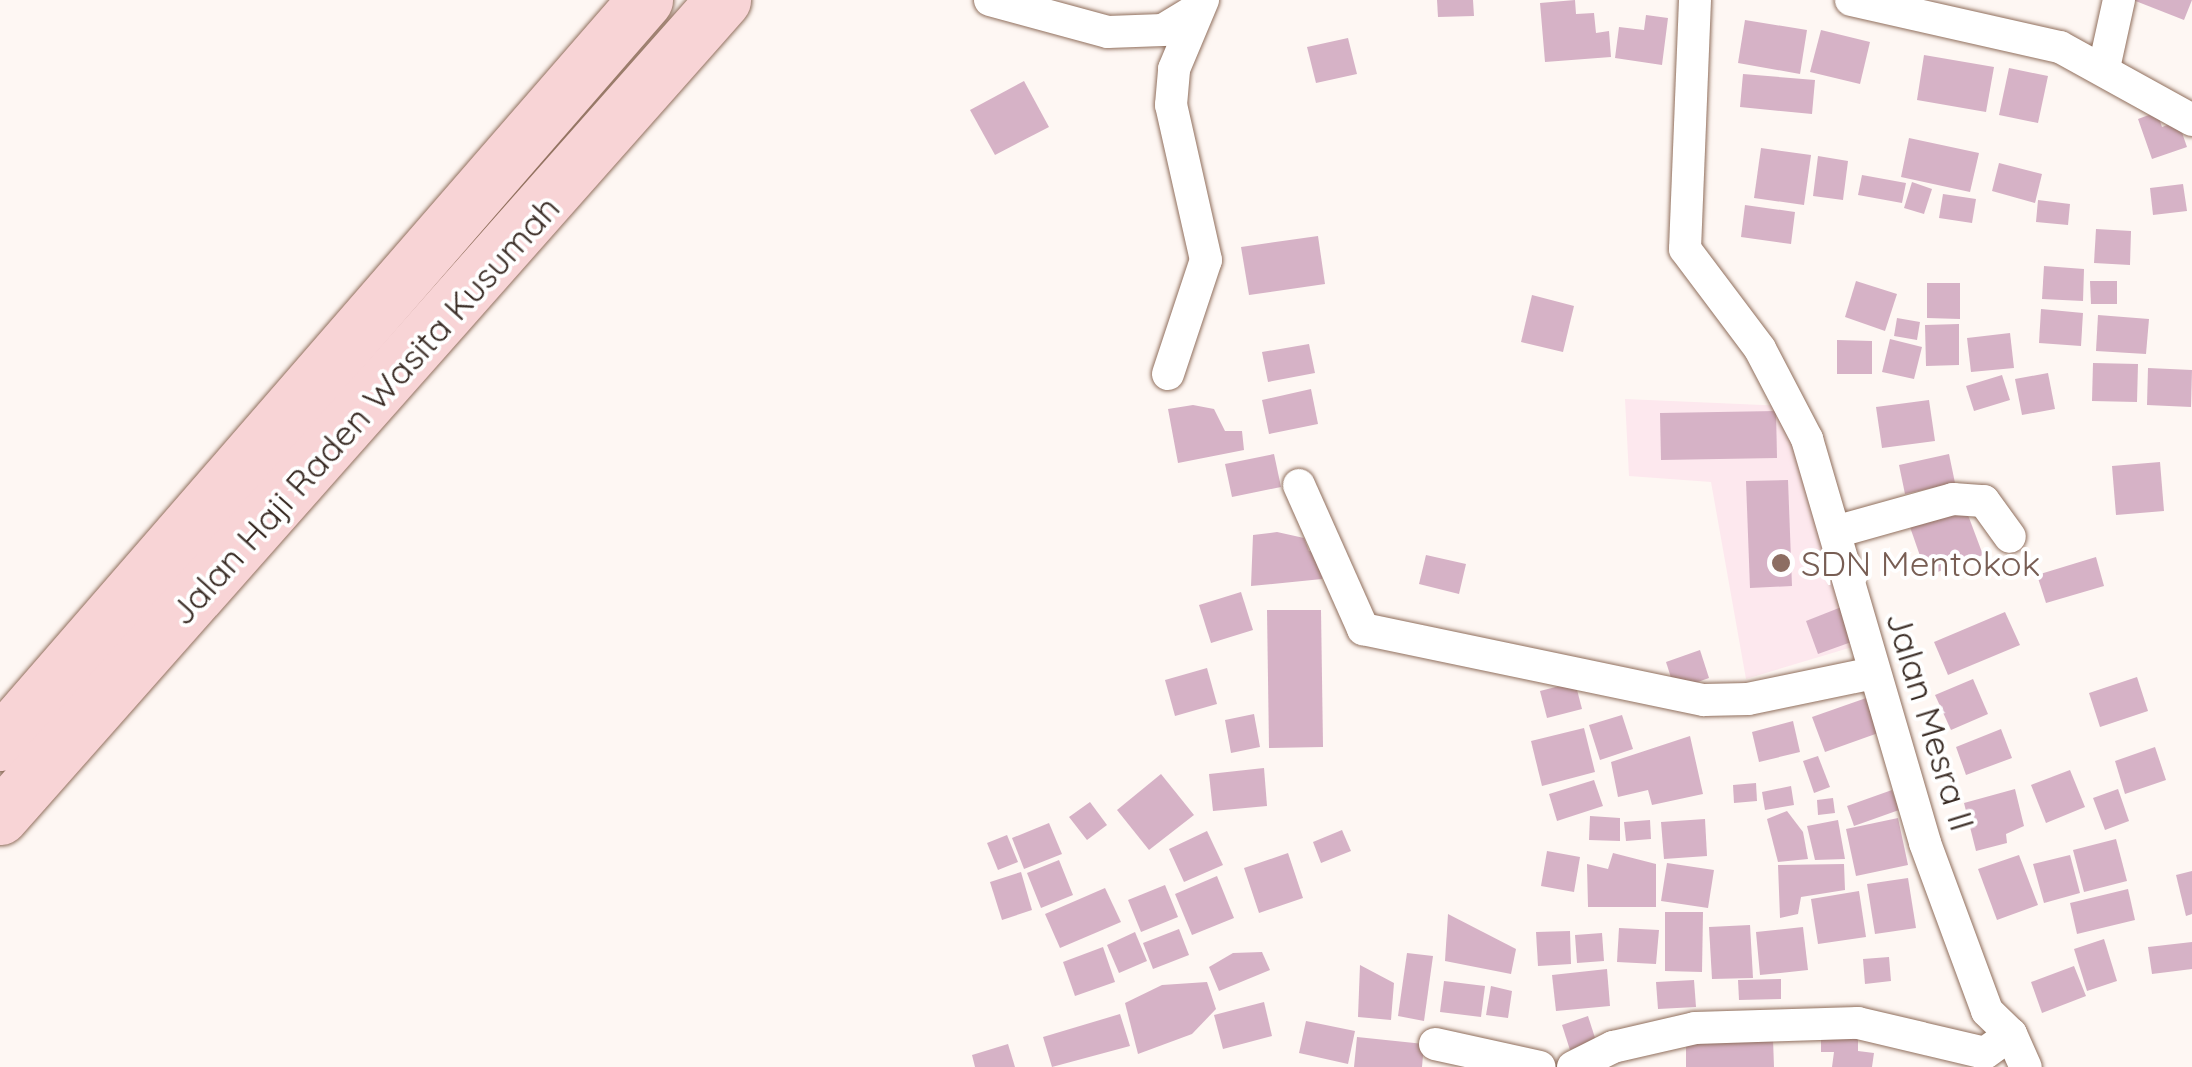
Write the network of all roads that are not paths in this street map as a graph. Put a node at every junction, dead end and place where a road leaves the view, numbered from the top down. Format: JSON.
{"nodes":[{"id":1,"x":645,"y":0,"type":"edge"},
{"id":2,"x":724,"y":0,"type":"edge"},
{"id":3,"x":990,"y":0,"type":"edge"},
{"id":4,"x":1696,"y":0,"type":"edge"},
{"id":5,"x":1850,"y":0,"type":"edge"},
{"id":6,"x":2119,"y":0,"type":"edge"},
{"id":7,"x":1201,"y":4,"type":"edge"},
{"id":8,"x":2104,"y":68,"type":"junction"},
{"id":9,"x":2192,"y":120,"type":"edge"},
{"id":10,"x":1168,"y":374,"type":"dead end"},
{"id":11,"x":1299,"y":485,"type":"dead end"},
{"id":12,"x":1835,"y":532,"type":"junction"},
{"id":13,"x":2010,"y":537,"type":"dead end"},
{"id":14,"x":1874,"y":673,"type":"junction"},
{"id":15,"x":0,"y":743,"type":"edge"},
{"id":16,"x":0,"y":817,"type":"edge"},
{"id":17,"x":2011,"y":1034,"type":"junction"},
{"id":18,"x":1435,"y":1044,"type":"dead end"},
{"id":19,"x":1540,"y":1067,"type":"edge"},
{"id":20,"x":1573,"y":1067,"type":"edge"},
{"id":21,"x":2026,"y":1067,"type":"edge"}],
"edges":[{"from":1,"to":15,"type":"highway","name":"Jalan Haji Raden Wasita Kusumah"},
{"from":2,"to":16,"type":"highway","name":"Jalan Haji Raden Wasita Kusumah"},
{"from":3,"to":7,"type":"street"},
{"from":4,"to":12,"type":"street","name":"Jalan Mesra II"},
{"from":5,"to":8,"type":"street"},
{"from":6,"to":8,"type":"street"},
{"from":7,"to":10,"type":"street"},
{"from":8,"to":9,"type":"street"},
{"from":11,"to":14,"type":"street"},
{"from":12,"to":13,"type":"street"},
{"from":12,"to":14,"type":"street","name":"Jalan Mesra II"},
{"from":14,"to":17,"type":"street","name":"Jalan Mesra II"},
{"from":17,"to":20,"type":"street"},
{"from":17,"to":21,"type":"street","name":"Jalan Mesra II"},
{"from":18,"to":19,"type":"street"}]}
